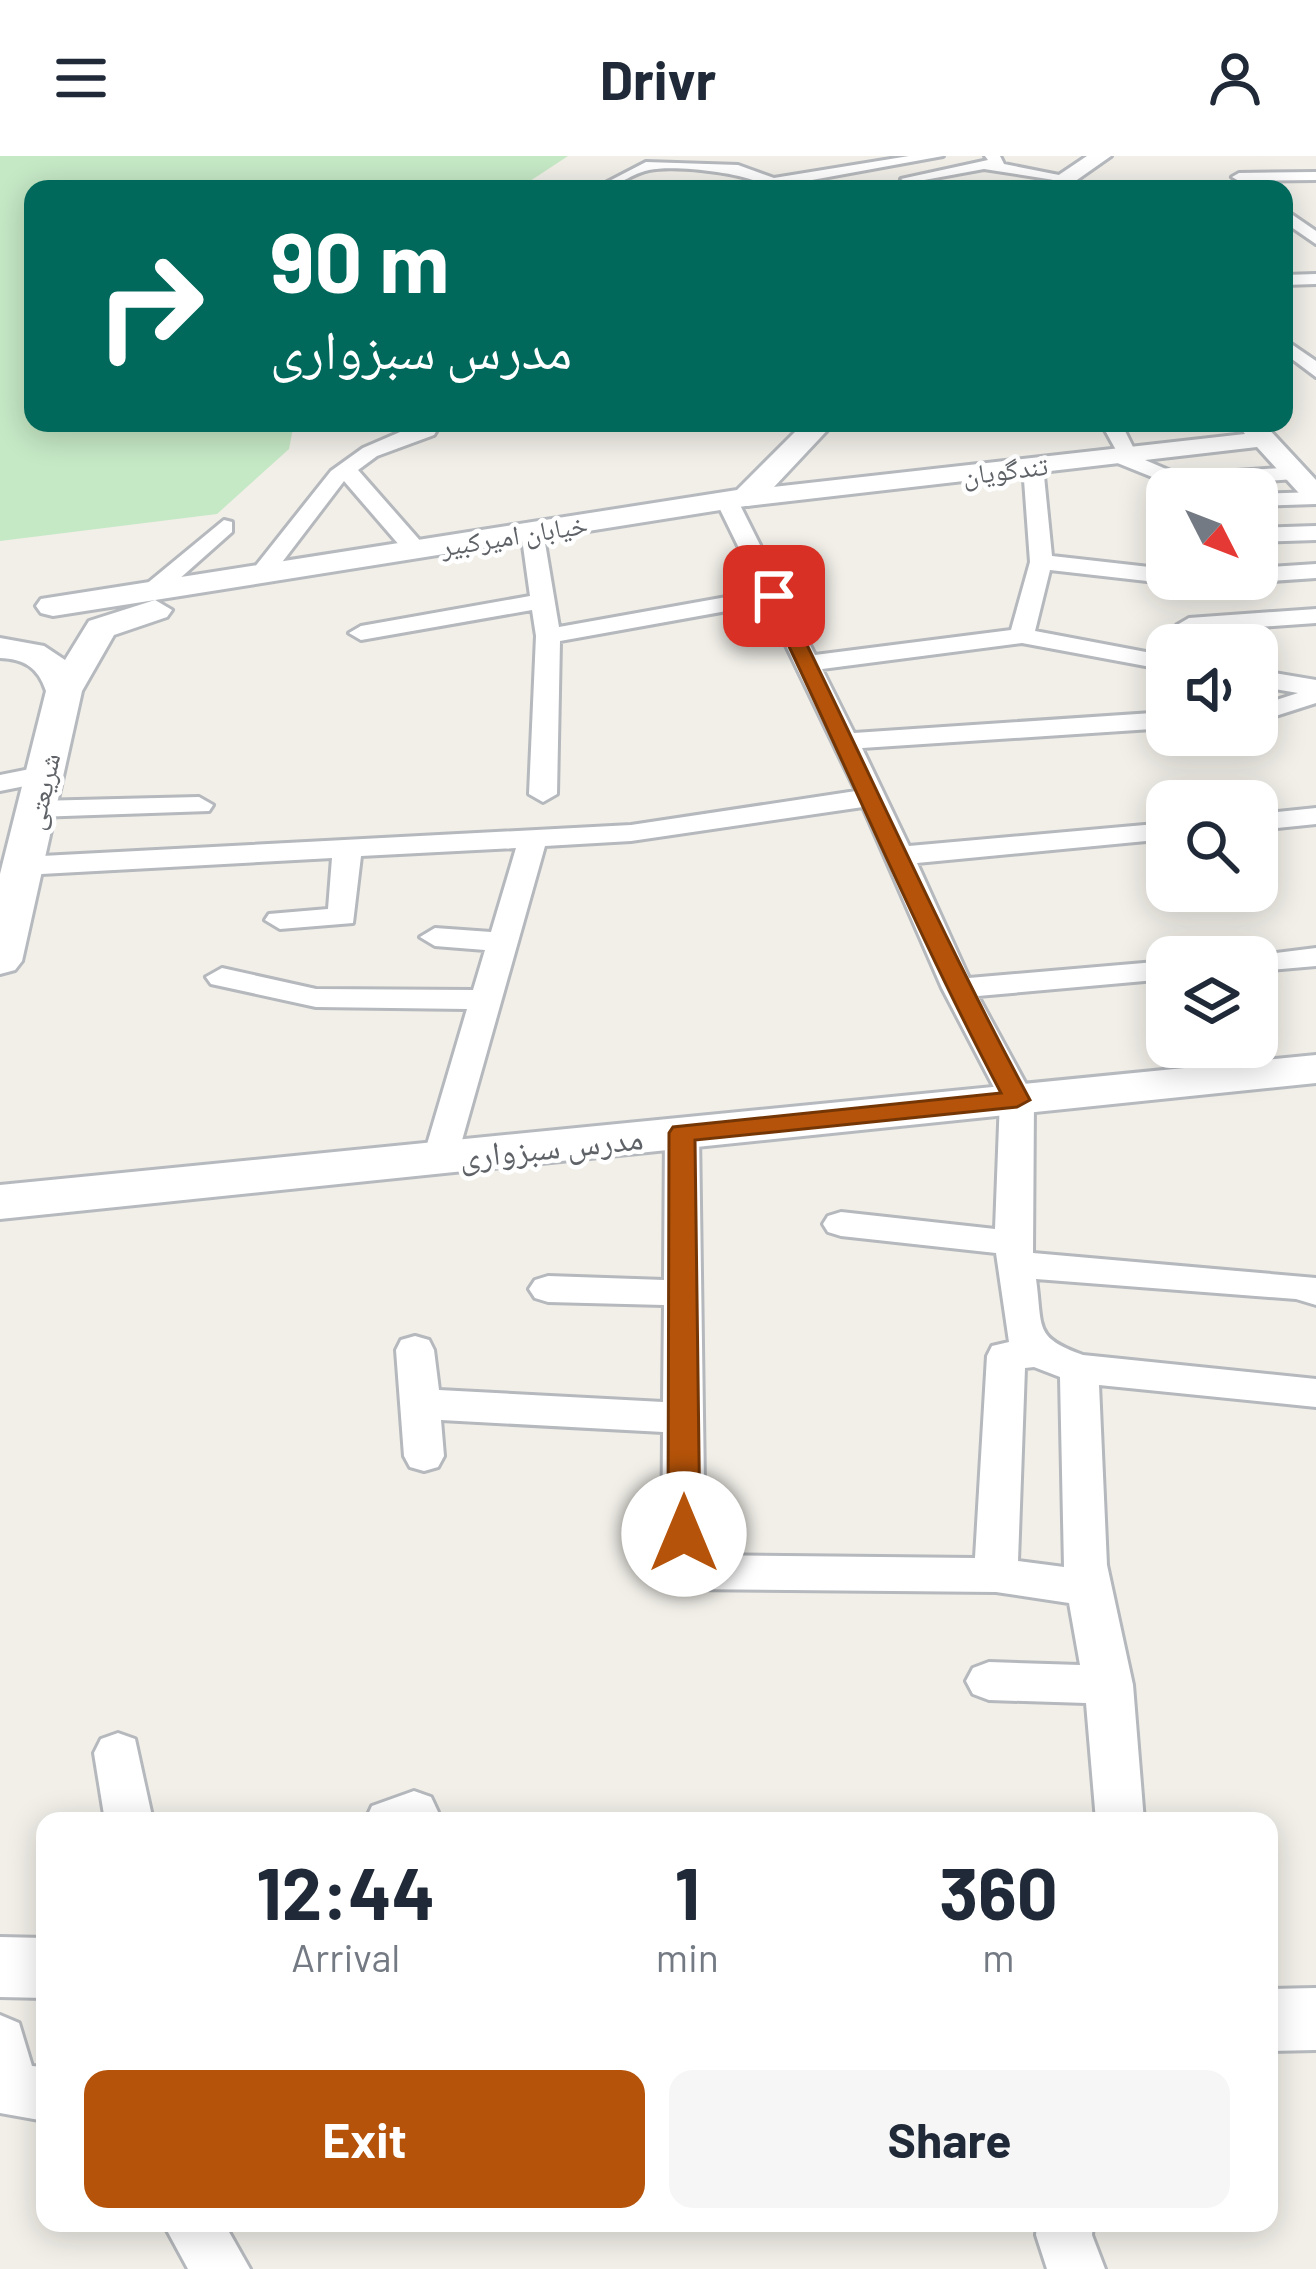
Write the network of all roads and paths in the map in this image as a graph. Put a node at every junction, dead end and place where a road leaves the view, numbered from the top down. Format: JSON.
{"nodes":[{"id":1,"x":936,"y":156,"type":"edge"},
{"id":2,"x":950,"y":156,"type":"edge"},
{"id":3,"x":1101,"y":156,"type":"edge"},
{"id":4,"x":1125,"y":156,"type":"edge"},
{"id":5,"x":988,"y":161,"type":"edge"},
{"id":6,"x":741,"y":163,"type":"edge"},
{"id":7,"x":964,"y":169,"type":"junction"},
{"id":8,"x":1316,"y":176,"type":"edge"},
{"id":9,"x":619,"y":180,"type":"edge"},
{"id":10,"x":769,"y":180,"type":"edge"},
{"id":11,"x":785,"y":180,"type":"edge"},
{"id":12,"x":901,"y":180,"type":"edge"},
{"id":13,"x":1047,"y":180,"type":"edge"},
{"id":14,"x":1070,"y":180,"type":"edge"},
{"id":15,"x":1074,"y":180,"type":"edge"},
{"id":16,"x":1242,"y":180,"type":"edge"},
{"id":17,"x":1293,"y":215,"type":"edge"},
{"id":18,"x":1316,"y":239,"type":"edge"},
{"id":19,"x":1293,"y":341,"type":"edge"},
{"id":20,"x":1316,"y":371,"type":"edge"},
{"id":21,"x":423,"y":432,"type":"edge"},
{"id":22,"x":781,"y":432,"type":"edge"},
{"id":23,"x":809,"y":432,"type":"edge"},
{"id":24,"x":1114,"y":432,"type":"edge"},
{"id":25,"x":1250,"y":432,"type":"edge"},
{"id":26,"x":1257,"y":432,"type":"edge"},
{"id":27,"x":1123,"y":455,"type":"junction"},
{"id":28,"x":1033,"y":466,"type":"junction"},
{"id":29,"x":1299,"y":466,"type":"edge"},
{"id":30,"x":346,"y":470,"type":"junction"},
{"id":31,"x":1316,"y":497,"type":"edge"},
{"id":32,"x":1278,"y":499,"type":"edge"},
{"id":33,"x":726,"y":501,"type":"junction"},
{"id":34,"x":224,"y":527,"type":"dead end"},
{"id":35,"x":532,"y":531,"type":"junction"},
{"id":36,"x":1316,"y":532,"type":"edge"},
{"id":37,"x":1278,"y":534,"type":"edge"},
{"id":38,"x":415,"y":549,"type":"junction"},
{"id":39,"x":1041,"y":562,"type":"junction"},
{"id":40,"x":1316,"y":571,"type":"edge"},
{"id":41,"x":272,"y":572,"type":"junction"},
{"id":42,"x":1146,"y":574,"type":"edge"},
{"id":43,"x":1278,"y":574,"type":"edge"},
{"id":44,"x":152,"y":591,"type":"junction"},
{"id":45,"x":774,"y":596,"type":"junction"},
{"id":46,"x":543,"y":602,"type":"junction"},
{"id":47,"x":53,"y":606,"type":"junction"},
{"id":48,"x":1316,"y":616,"type":"edge"},
{"id":49,"x":1204,"y":624,"type":"edge"},
{"id":50,"x":101,"y":628,"type":"junction"},
{"id":51,"x":11,"y":633,"type":"edge"},
{"id":52,"x":361,"y":633,"type":"dead end"},
{"id":53,"x":548,"y":636,"type":"junction"},
{"id":54,"x":1022,"y":636,"type":"junction"},
{"id":55,"x":1146,"y":659,"type":"edge"},
{"id":56,"x":807,"y":664,"type":"junction"},
{"id":57,"x":1278,"y":683,"type":"edge"},
{"id":58,"x":64,"y":691,"type":"junction"},
{"id":59,"x":1316,"y":691,"type":"edge"},
{"id":60,"x":1278,"y":706,"type":"edge"},
{"id":61,"x":1146,"y":721,"type":"edge"},
{"id":62,"x":845,"y":741,"type":"junction"},
{"id":63,"x":0,"y":783,"type":"edge"},
{"id":64,"x":41,"y":791,"type":"junction"},
{"id":65,"x":543,"y":794,"type":"dead end"},
{"id":66,"x":873,"y":797,"type":"junction"},
{"id":67,"x":199,"y":805,"type":"dead end"},
{"id":68,"x":1316,"y":816,"type":"edge"},
{"id":69,"x":1278,"y":820,"type":"edge"},
{"id":70,"x":1146,"y":833,"type":"edge"},
{"id":71,"x":532,"y":839,"type":"junction"},
{"id":72,"x":347,"y":849,"type":"junction"},
{"id":73,"x":899,"y":856,"type":"junction"},
{"id":74,"x":12,"y":889,"type":"edge"},
{"id":75,"x":280,"y":920,"type":"dead end"},
{"id":76,"x":435,"y":937,"type":"dead end"},
{"id":77,"x":502,"y":942,"type":"junction"},
{"id":78,"x":1316,"y":957,"type":"edge"},
{"id":79,"x":1278,"y":960,"type":"edge"},
{"id":80,"x":0,"y":961,"type":"edge"},
{"id":81,"x":1146,"y":972,"type":"edge"},
{"id":82,"x":222,"y":977,"type":"dead end"},
{"id":83,"x":958,"y":988,"type":"junction"},
{"id":84,"x":485,"y":1000,"type":"junction"},
{"id":85,"x":1316,"y":1069,"type":"edge"},
{"id":86,"x":1017,"y":1100,"type":"junction"},
{"id":87,"x":682,"y":1133,"type":"junction"},
{"id":88,"x":440,"y":1157,"type":"junction"},
{"id":89,"x":0,"y":1202,"type":"edge"},
{"id":90,"x":841,"y":1224,"type":"dead end"},
{"id":91,"x":1016,"y":1254,"type":"junction"},
{"id":92,"x":548,"y":1289,"type":"dead end"},
{"id":93,"x":1316,"y":1292,"type":"edge"},
{"id":94,"x":682,"y":1293,"type":"junction"},
{"id":95,"x":415,"y":1349,"type":"dead end"},
{"id":96,"x":1036,"y":1353,"type":"junction"},
{"id":97,"x":1079,"y":1369,"type":"junction"},
{"id":98,"x":1316,"y":1393,"type":"edge"},
{"id":99,"x":420,"y":1403,"type":"junction"},
{"id":100,"x":683,"y":1418,"type":"junction"},
{"id":101,"x":424,"y":1456,"type":"dead end"},
{"id":102,"x":996,"y":1575,"type":"junction"},
{"id":103,"x":1088,"y":1588,"type":"junction"},
{"id":104,"x":989,"y":1681,"type":"dead end"},
{"id":105,"x":1110,"y":1685,"type":"junction"},
{"id":106,"x":118,"y":1753,"type":"dead end"},
{"id":107,"x":128,"y":1812,"type":"edge"},
{"id":108,"x":1120,"y":1812,"type":"edge"},
{"id":109,"x":0,"y":1967,"type":"edge"},
{"id":110,"x":36,"y":1968,"type":"edge"},
{"id":111,"x":1316,"y":2019,"type":"edge"},
{"id":112,"x":1278,"y":2020,"type":"edge"},
{"id":113,"x":197,"y":2232,"type":"edge"},
{"id":114,"x":1064,"y":2232,"type":"edge"},
{"id":115,"x":221,"y":2269,"type":"edge"},
{"id":116,"x":1076,"y":2269,"type":"edge"}],
"edges":[{"from":1,"to":11,"type":"street"},
{"from":2,"to":7,"type":"street"},
{"from":3,"to":14,"type":"main road"},
{"from":4,"to":15,"type":"main road"},
{"from":5,"to":7,"type":"street"},
{"from":5,"to":13,"type":"street"},
{"from":6,"to":9,"type":"street"},
{"from":6,"to":10,"type":"street"},
{"from":7,"to":12,"type":"street"},
{"from":8,"to":16,"type":"street"},
{"from":17,"to":18,"type":"street"},
{"from":19,"to":20,"type":"street"},
{"from":21,"to":30,"type":"street"},
{"from":22,"to":33,"type":"main road"},
{"from":23,"to":33,"type":"main road"},
{"from":24,"to":27,"type":"street"},
{"from":25,"to":27,"type":"street","name":"تندگویان"},
{"from":26,"to":29,"type":"street"},
{"from":27,"to":28,"type":"street","name":"تندگویان"},
{"from":27,"to":29,"type":"street"},
{"from":28,"to":33,"type":"street","name":"تندگویان"},
{"from":28,"to":39,"type":"street"},
{"from":29,"to":31,"type":"street"},
{"from":30,"to":38,"type":"street"},
{"from":30,"to":41,"type":"street"},
{"from":31,"to":32,"type":"street"},
{"from":33,"to":35,"type":"main road","name":"خیابان امیرکبیر"},
{"from":33,"to":45,"type":"street"},
{"from":34,"to":44,"type":"street"},
{"from":35,"to":38,"type":"main road","name":"خیابان امیرکبیر"},
{"from":35,"to":46,"type":"street"},
{"from":36,"to":37,"type":"street"},
{"from":38,"to":41,"type":"main road","name":"خیابان امیرکبیر"},
{"from":39,"to":42,"type":"street"},
{"from":39,"to":54,"type":"street"},
{"from":40,"to":43,"type":"street"},
{"from":41,"to":44,"type":"main road"},
{"from":41,"to":50,"type":"main road"},
{"from":44,"to":47,"type":"main road"},
{"from":45,"to":53,"type":"street"},
{"from":45,"to":56,"type":"street"},
{"from":46,"to":52,"type":"street"},
{"from":46,"to":53,"type":"street"},
{"from":47,"to":50,"type":"main road"},
{"from":47,"to":51,"type":"main road"},
{"from":48,"to":49,"type":"street"},
{"from":50,"to":51,"type":"main road"},
{"from":50,"to":58,"type":"main road","name":"شریعتی"},
{"from":51,"to":58,"type":"main road"},
{"from":53,"to":65,"type":"street"},
{"from":54,"to":55,"type":"street"},
{"from":54,"to":56,"type":"street"},
{"from":56,"to":62,"type":"street"},
{"from":57,"to":59,"type":"street"},
{"from":58,"to":64,"type":"main road","name":"شریعتی"},
{"from":59,"to":60,"type":"street"},
{"from":61,"to":62,"type":"street"},
{"from":62,"to":66,"type":"street"},
{"from":63,"to":64,"type":"street"},
{"from":64,"to":67,"type":"street"},
{"from":64,"to":74,"type":"main road","name":"شریعتی"},
{"from":66,"to":71,"type":"street"},
{"from":66,"to":73,"type":"street"},
{"from":68,"to":69,"type":"street"},
{"from":70,"to":73,"type":"street"},
{"from":71,"to":72,"type":"street"},
{"from":71,"to":77,"type":"street"},
{"from":72,"to":74,"type":"street"},
{"from":72,"to":75,"type":"street"},
{"from":73,"to":83,"type":"street"},
{"from":74,"to":80,"type":"main road","name":"شریعتی"},
{"from":76,"to":77,"type":"street"},
{"from":77,"to":84,"type":"street"},
{"from":78,"to":79,"type":"street"},
{"from":81,"to":83,"type":"street"},
{"from":82,"to":84,"type":"street"},
{"from":83,"to":86,"type":"street"},
{"from":84,"to":88,"type":"street"},
{"from":85,"to":86,"type":"main road","name":"مدرس سبزواری"},
{"from":86,"to":87,"type":"main road","name":"مدرس سبزواری"},
{"from":86,"to":91,"type":"street"},
{"from":87,"to":88,"type":"main road","name":"مدرس سبزواری"},
{"from":87,"to":94,"type":"street"},
{"from":88,"to":89,"type":"main road","name":"مدرس سبزواری"},
{"from":90,"to":91,"type":"street"},
{"from":91,"to":93,"type":"street"},
{"from":91,"to":96,"type":"street"},
{"from":92,"to":94,"type":"street"},
{"from":94,"to":100,"type":"street"},
{"from":95,"to":99,"type":"street"},
{"from":96,"to":97,"type":"street"},
{"from":96,"to":102,"type":"street"},
{"from":97,"to":98,"type":"street"},
{"from":97,"to":103,"type":"street"},
{"from":99,"to":100,"type":"street"},
{"from":99,"to":101,"type":"street"},
{"from":100,"to":102,"type":"street"},
{"from":102,"to":103,"type":"street"},
{"from":103,"to":105,"type":"street"},
{"from":104,"to":105,"type":"street"},
{"from":105,"to":108,"type":"street"},
{"from":106,"to":107,"type":"street"},
{"from":109,"to":110,"type":"street"},
{"from":111,"to":112,"type":"street"},
{"from":113,"to":115,"type":"street"},
{"from":114,"to":116,"type":"street"}]}
